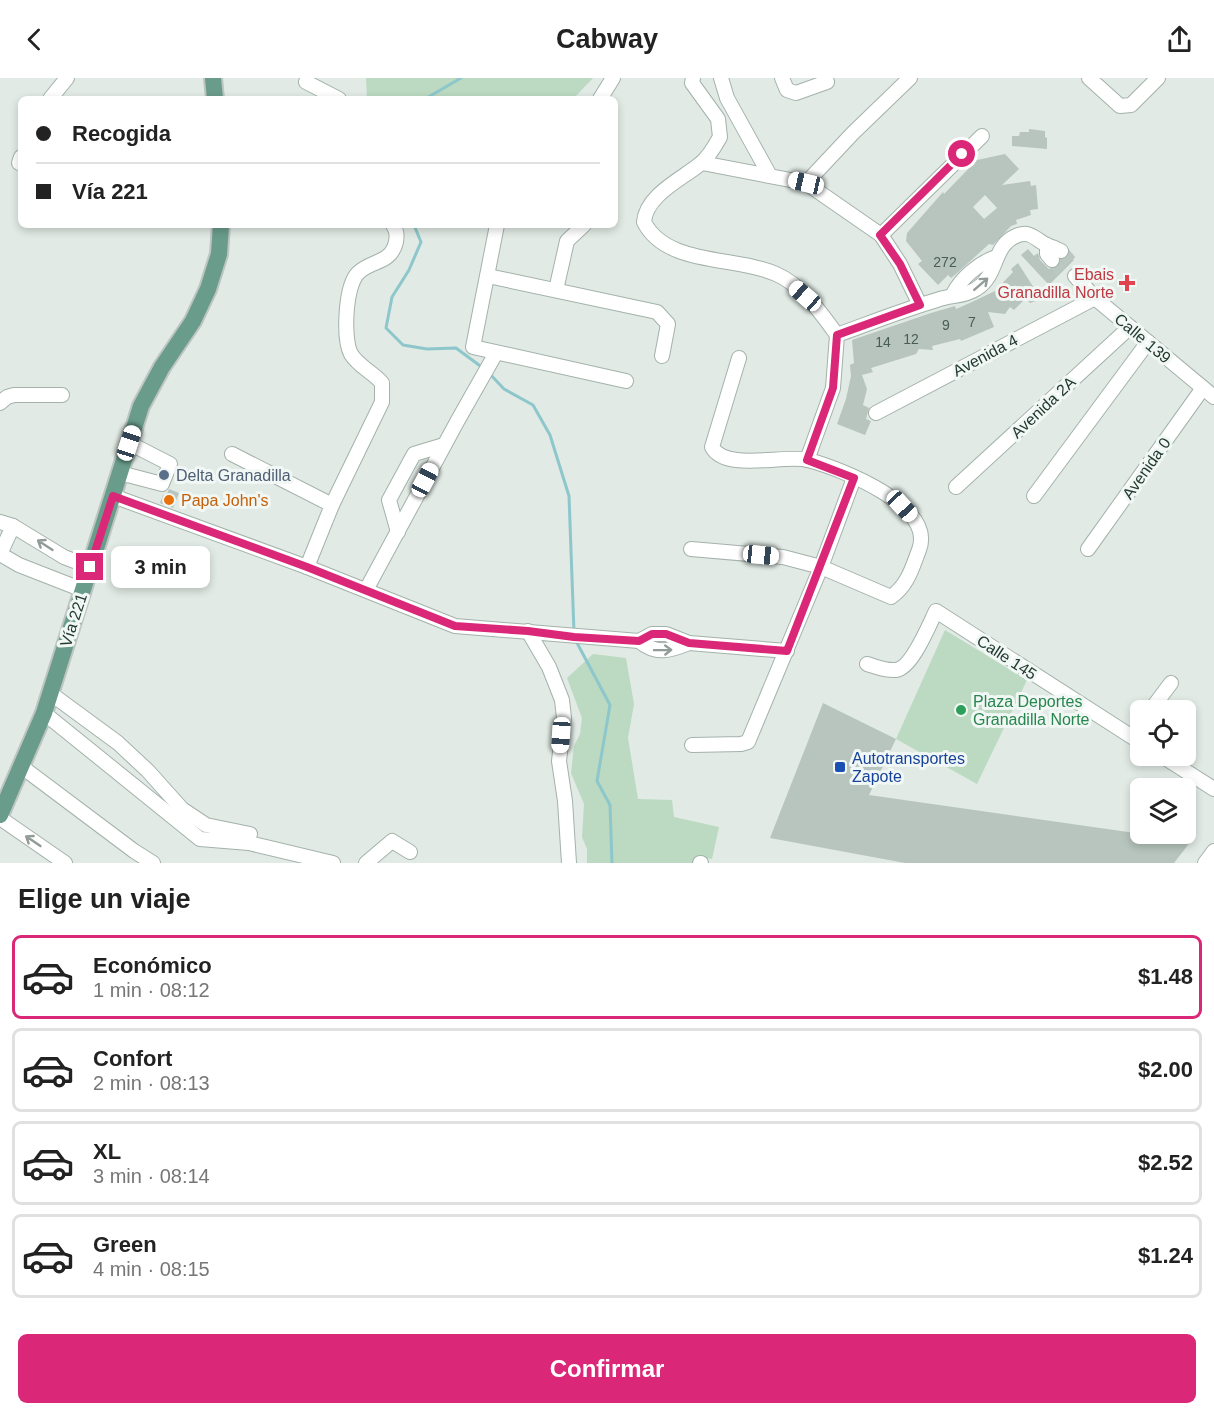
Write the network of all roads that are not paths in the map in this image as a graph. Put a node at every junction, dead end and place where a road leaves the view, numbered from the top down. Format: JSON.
{"nodes":[{"id":1,"x":67,"y":78,"type":"edge"},
{"id":2,"x":213,"y":78,"type":"edge"},
{"id":3,"x":613,"y":78,"type":"edge"},
{"id":4,"x":693,"y":78,"type":"edge"},
{"id":5,"x":721,"y":78,"type":"edge"},
{"id":6,"x":782,"y":78,"type":"edge"},
{"id":7,"x":910,"y":78,"type":"edge"},
{"id":8,"x":1089,"y":78,"type":"edge"},
{"id":9,"x":1158,"y":78,"type":"edge"},
{"id":10,"x":306,"y":82,"type":"dead end"},
{"id":11,"x":827,"y":82,"type":"dead end"},
{"id":12,"x":52,"y":96,"type":"edge"},
{"id":13,"x":215,"y":96,"type":"edge"},
{"id":14,"x":333,"y":96,"type":"edge"},
{"id":15,"x":602,"y":96,"type":"edge"},
{"id":16,"x":982,"y":136,"type":"dead end"},
{"id":17,"x":702,"y":163,"type":"junction"},
{"id":18,"x":769,"y":174,"type":"junction"},
{"id":19,"x":806,"y":183,"type":"junction"},
{"id":20,"x":221,"y":228,"type":"edge"},
{"id":21,"x":394,"y":228,"type":"edge"},
{"id":22,"x":496,"y":228,"type":"edge"},
{"id":23,"x":581,"y":228,"type":"edge"},
{"id":24,"x":880,"y":235,"type":"junction"},
{"id":25,"x":1056,"y":256,"type":"tunnel mouth"},
{"id":26,"x":1069,"y":270,"type":"tunnel mouth"},
{"id":27,"x":488,"y":276,"type":"junction"},
{"id":28,"x":556,"y":290,"type":"junction"},
{"id":29,"x":1095,"y":297,"type":"junction"},
{"id":30,"x":920,"y":305,"type":"junction"},
{"id":31,"x":1130,"y":327,"type":"junction"},
{"id":32,"x":837,"y":335,"type":"junction"},
{"id":33,"x":1148,"y":342,"type":"junction"},
{"id":34,"x":496,"y":353,"type":"junction"},
{"id":35,"x":662,"y":356,"type":"dead end"},
{"id":36,"x":739,"y":358,"type":"dead end"},
{"id":37,"x":626,"y":381,"type":"dead end"},
{"id":38,"x":1203,"y":388,"type":"junction"},
{"id":39,"x":62,"y":395,"type":"dead end"},
{"id":40,"x":1214,"y":397,"type":"edge"},
{"id":41,"x":0,"y":403,"type":"edge"},
{"id":42,"x":876,"y":413,"type":"dead end"},
{"id":43,"x":129,"y":443,"type":"junction"},
{"id":44,"x":444,"y":445,"type":"junction"},
{"id":45,"x":232,"y":454,"type":"dead end"},
{"id":46,"x":807,"y":460,"type":"junction"},
{"id":47,"x":120,"y":472,"type":"junction"},
{"id":48,"x":854,"y":478,"type":"junction"},
{"id":49,"x":956,"y":487,"type":"dead end"},
{"id":50,"x":1034,"y":495,"type":"dead end"},
{"id":51,"x":113,"y":496,"type":"junction"},
{"id":52,"x":332,"y":505,"type":"junction"},
{"id":53,"x":6,"y":524,"type":"edge"},
{"id":54,"x":398,"y":532,"type":"junction"},
{"id":55,"x":691,"y":549,"type":"dead end"},
{"id":56,"x":1088,"y":549,"type":"dead end"},
{"id":57,"x":0,"y":554,"type":"edge"},
{"id":58,"x":90,"y":567,"type":"junction"},
{"id":59,"x":307,"y":567,"type":"junction"},
{"id":60,"x":821,"y":567,"type":"junction"},
{"id":61,"x":366,"y":590,"type":"junction"},
{"id":62,"x":83,"y":591,"type":"junction"},
{"id":63,"x":528,"y":631,"type":"junction"},
{"id":64,"x":787,"y":651,"type":"junction"},
{"id":65,"x":867,"y":664,"type":"dead end"},
{"id":66,"x":1171,"y":682,"type":"dead end"},
{"id":67,"x":50,"y":693,"type":"junction"},
{"id":68,"x":1158,"y":700,"type":"edge"},
{"id":69,"x":44,"y":713,"type":"junction"},
{"id":70,"x":1130,"y":735,"type":"edge"},
{"id":71,"x":692,"y":745,"type":"dead end"},
{"id":72,"x":1178,"y":766,"type":"edge"},
{"id":73,"x":22,"y":767,"type":"junction"},
{"id":74,"x":1214,"y":789,"type":"edge"},
{"id":75,"x":0,"y":816,"type":"edge"},
{"id":76,"x":250,"y":834,"type":"dead end"},
{"id":77,"x":410,"y":852,"type":"dead end"},
{"id":78,"x":65,"y":863,"type":"edge"},
{"id":79,"x":153,"y":863,"type":"edge"},
{"id":80,"x":333,"y":863,"type":"edge"},
{"id":81,"x":366,"y":863,"type":"edge"},
{"id":82,"x":569,"y":863,"type":"edge"}],
"edges":[{"from":1,"to":12,"type":"street"},
{"from":2,"to":13,"type":"main road"},
{"from":3,"to":15,"type":"street"},
{"from":4,"to":17,"type":"street"},
{"from":5,"to":18,"type":"street"},
{"from":6,"to":11,"type":"street"},
{"from":7,"to":19,"type":"street"},
{"from":8,"to":9,"type":"street"},
{"from":10,"to":14,"type":"street"},
{"from":16,"to":24,"type":"street"},
{"from":17,"to":18,"type":"street"},
{"from":17,"to":32,"type":"street"},
{"from":18,"to":19,"type":"street"},
{"from":19,"to":24,"type":"street"},
{"from":20,"to":43,"type":"main road","name":"Vía 221"},
{"from":21,"to":52,"type":"street"},
{"from":22,"to":27,"type":"street"},
{"from":23,"to":28,"type":"street"},
{"from":24,"to":30,"type":"street"},
{"from":25,"to":30,"type":"street"},
{"from":26,"to":29,"type":"street","name":"Calle 139"},
{"from":27,"to":28,"type":"street"},
{"from":27,"to":34,"type":"street"},
{"from":28,"to":35,"type":"street"},
{"from":29,"to":31,"type":"street","name":"Calle 139"},
{"from":29,"to":42,"type":"street","name":"Avenida 4"},
{"from":30,"to":32,"type":"street"},
{"from":31,"to":33,"type":"street","name":"Calle 139"},
{"from":31,"to":49,"type":"street","name":"Avenida 2A"},
{"from":32,"to":46,"type":"street"},
{"from":33,"to":38,"type":"street","name":"Calle 139"},
{"from":33,"to":50,"type":"street"},
{"from":34,"to":37,"type":"street"},
{"from":34,"to":44,"type":"street"},
{"from":36,"to":46,"type":"street"},
{"from":38,"to":40,"type":"street","name":"Calle 139"},
{"from":38,"to":56,"type":"street","name":"Avenida 0"},
{"from":39,"to":41,"type":"street"},
{"from":43,"to":47,"type":"main road","name":"Vía 221"},
{"from":43,"to":47,"type":"street"},
{"from":44,"to":54,"type":"street"},
{"from":44,"to":54,"type":"street"},
{"from":45,"to":52,"type":"street"},
{"from":46,"to":48,"type":"street"},
{"from":47,"to":51,"type":"main road","name":"Vía 221"},
{"from":48,"to":60,"type":"street"},
{"from":48,"to":60,"type":"street"},
{"from":51,"to":58,"type":"main road","name":"Vía 221"},
{"from":51,"to":59,"type":"street"},
{"from":52,"to":59,"type":"street"},
{"from":53,"to":57,"type":"street"},
{"from":58,"to":53,"type":"street","one_way":true},
{"from":54,"to":61,"type":"street"},
{"from":55,"to":60,"type":"street"},
{"from":57,"to":62,"type":"street"},
{"from":58,"to":62,"type":"main road","name":"Vía 221"},
{"from":59,"to":61,"type":"street"},
{"from":60,"to":64,"type":"street"},
{"from":61,"to":63,"type":"street"},
{"from":62,"to":67,"type":"main road","name":"Vía 221"},
{"from":63,"to":64,"type":"street"},
{"from":63,"to":82,"type":"street"},
{"from":64,"to":71,"type":"street"},
{"from":65,"to":70,"type":"street","name":"Calle 145"},
{"from":66,"to":68,"type":"street"},
{"from":67,"to":69,"type":"main road","name":"Vía 221"},
{"from":67,"to":76,"type":"street"},
{"from":69,"to":73,"type":"main road","name":"Vía 221"},
{"from":69,"to":80,"type":"street"},
{"from":72,"to":74,"type":"street"},
{"from":73,"to":75,"type":"main road","name":"Vía 221"},
{"from":73,"to":79,"type":"street"},
{"from":78,"to":75,"type":"street","one_way":true},
{"from":77,"to":81,"type":"street"}]}
